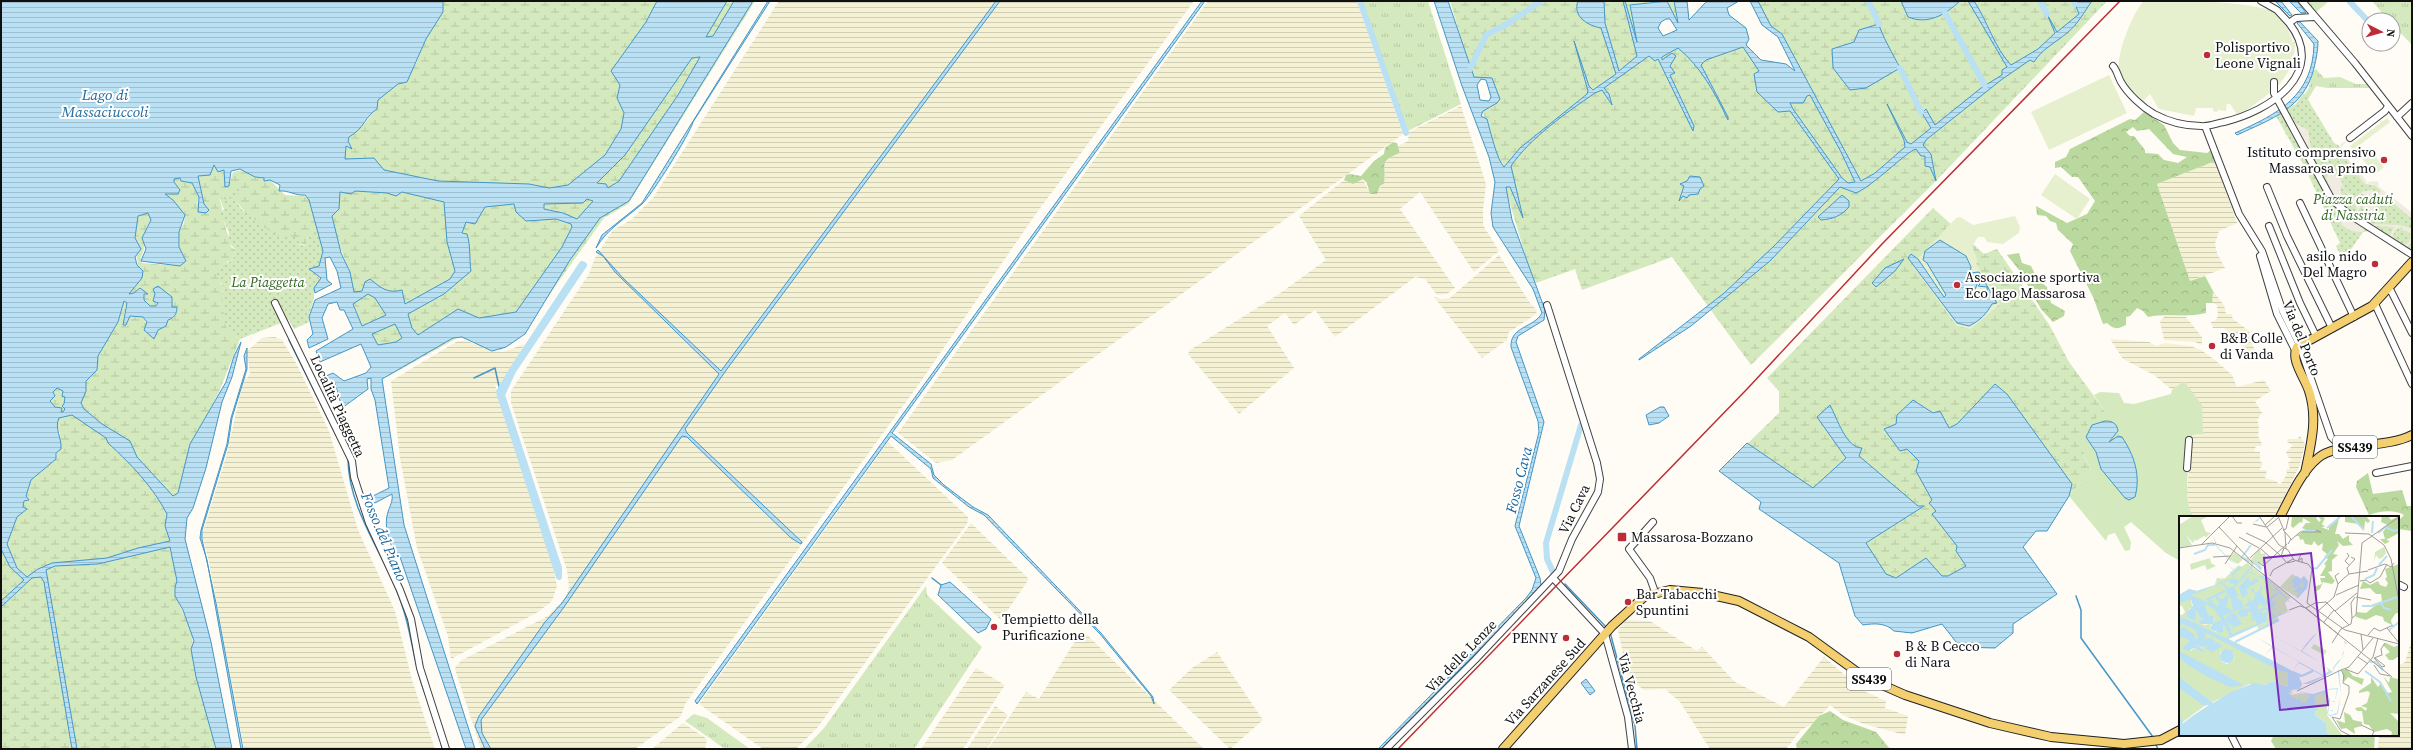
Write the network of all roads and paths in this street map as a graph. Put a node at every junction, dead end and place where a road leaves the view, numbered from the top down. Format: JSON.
{"nodes":[{"id":1,"x":2261,"y":1,"type":"edge"},
{"id":2,"x":2302,"y":1,"type":"edge"},
{"id":3,"x":2314,"y":17,"type":"junction"},
{"id":4,"x":2289,"y":22,"type":"junction"},
{"id":5,"x":2113,"y":66,"type":"dead end"},
{"id":6,"x":2274,"y":82,"type":"dead end"},
{"id":7,"x":2277,"y":99,"type":"junction"},
{"id":8,"x":2412,"y":103,"type":"edge"},
{"id":9,"x":2388,"y":106,"type":"junction"},
{"id":10,"x":2397,"y":117,"type":"junction"},
{"id":11,"x":2205,"y":126,"type":"junction"},
{"id":12,"x":2412,"y":136,"type":"edge"},
{"id":13,"x":2350,"y":138,"type":"dead end"},
{"id":14,"x":2267,"y":187,"type":"dead end"},
{"id":15,"x":2300,"y":203,"type":"dead end"},
{"id":16,"x":2268,"y":226,"type":"dead end"},
{"id":17,"x":2411,"y":260,"type":"edge"},
{"id":18,"x":2390,"y":289,"type":"junction"},
{"id":19,"x":275,"y":303,"type":"dead end"},
{"id":20,"x":2375,"y":304,"type":"junction"},
{"id":21,"x":1547,"y":305,"type":"dead end"},
{"id":22,"x":2354,"y":317,"type":"junction"},
{"id":23,"x":2332,"y":328,"type":"junction"},
{"id":24,"x":2412,"y":333,"type":"edge"},
{"id":25,"x":2316,"y":336,"type":"junction"},
{"id":26,"x":2297,"y":347,"type":"junction"},
{"id":27,"x":2412,"y":384,"type":"edge"},
{"id":28,"x":2412,"y":435,"type":"edge"},
{"id":29,"x":2189,"y":440,"type":"dead end"},
{"id":30,"x":2310,"y":448,"type":"junction"},
{"id":31,"x":2342,"y":448,"type":"junction"},
{"id":32,"x":2318,"y":457,"type":"junction"},
{"id":33,"x":2412,"y":466,"type":"edge"},
{"id":34,"x":2187,"y":468,"type":"dead end"},
{"id":35,"x":2305,"y":473,"type":"junction"},
{"id":36,"x":2376,"y":473,"type":"dead end"},
{"id":37,"x":2281,"y":516,"type":"edge"},
{"id":38,"x":1653,"y":522,"type":"dead end"},
{"id":39,"x":1553,"y":578,"type":"junction"},
{"id":40,"x":1655,"y":592,"type":"junction"},
{"id":41,"x":1608,"y":632,"type":"junction"},
{"id":42,"x":2179,"y":730,"type":"edge"},
{"id":43,"x":2232,"y":736,"type":"edge"},
{"id":44,"x":446,"y":749,"type":"edge"},
{"id":45,"x":1386,"y":749,"type":"edge"},
{"id":46,"x":1503,"y":749,"type":"edge"},
{"id":47,"x":1632,"y":749,"type":"edge"},
{"id":48,"x":2238,"y":749,"type":"edge"}],
"edges":[{"from":1,"to":4,"type":"street"},
{"from":2,"to":3,"type":"street"},
{"from":3,"to":4,"type":"street"},
{"from":3,"to":9,"type":"street"},
{"from":4,"to":7,"type":"street"},
{"from":5,"to":11,"type":"street"},
{"from":6,"to":7,"type":"street"},
{"from":7,"to":11,"type":"street"},
{"from":7,"to":17,"type":"street"},
{"from":8,"to":10,"type":"street"},
{"from":9,"to":10,"type":"street"},
{"from":9,"to":13,"type":"street"},
{"from":10,"to":12,"type":"street"},
{"from":11,"to":26,"type":"street","name":"Via del Porto"},
{"from":14,"to":23,"type":"street"},
{"from":15,"to":22,"type":"street"},
{"from":16,"to":25,"type":"street"},
{"from":17,"to":18,"type":"main road"},
{"from":18,"to":20,"type":"main road"},
{"from":18,"to":24,"type":"street"},
{"from":19,"to":44,"type":"street","name":"Località Piaggetta"},
{"from":20,"to":22,"type":"main road"},
{"from":20,"to":27,"type":"street"},
{"from":21,"to":39,"type":"street","name":"Via Cava"},
{"from":22,"to":23,"type":"main road"},
{"from":23,"to":25,"type":"main road"},
{"from":25,"to":26,"type":"main road"},
{"from":26,"to":30,"type":"main road","name":"Via del Porto"},
{"from":26,"to":31,"type":"street"},
{"from":28,"to":31,"type":"main road","number":"SS439"},
{"from":29,"to":34,"type":"street"},
{"from":30,"to":32,"type":"main road"},
{"from":30,"to":35,"type":"main road","name":"Via del Porto"},
{"from":31,"to":32,"type":"main road","number":"SS439"},
{"from":32,"to":35,"type":"main road","number":"SS439"},
{"from":33,"to":36,"type":"street"},
{"from":35,"to":37,"type":"main road","number":"SS439"},
{"from":38,"to":40,"type":"street"},
{"from":39,"to":41,"type":"street"},
{"from":39,"to":45,"type":"street","name":"Via delle Lenze"},
{"from":40,"to":41,"type":"main road","number":"SS439"},
{"from":40,"to":42,"type":"main road","number":"SS439"},
{"from":41,"to":46,"type":"main road","name":"Via Sarzanese Sud","number":"SS439"},
{"from":41,"to":47,"type":"street","name":"Via Vecchia"},
{"from":43,"to":48,"type":"street"}]}
